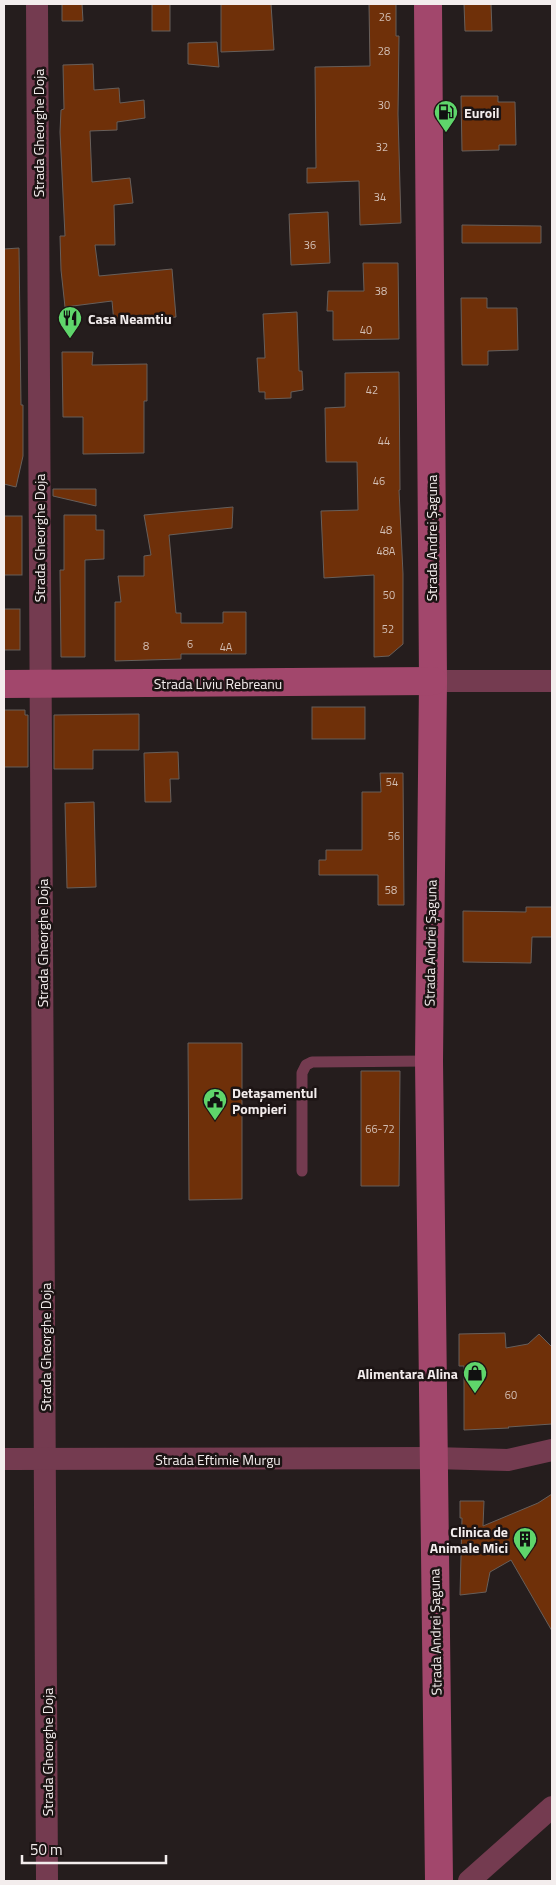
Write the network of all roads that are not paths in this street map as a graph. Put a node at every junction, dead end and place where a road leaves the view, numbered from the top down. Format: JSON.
{"nodes":[{"id":1,"x":37,"y":4,"type":"edge"},
{"id":2,"x":428,"y":4,"type":"edge"},
{"id":3,"x":432,"y":681,"type":"junction"},
{"id":4,"x":552,"y":681,"type":"edge"},
{"id":5,"x":4,"y":684,"type":"edge"},
{"id":6,"x":40,"y":684,"type":"junction"},
{"id":7,"x":429,"y":1061,"type":"junction"},
{"id":8,"x":302,"y":1171,"type":"dead end"},
{"id":9,"x":552,"y":1450,"type":"edge"},
{"id":10,"x":433,"y":1458,"type":"junction"},
{"id":11,"x":4,"y":1459,"type":"edge"},
{"id":12,"x":46,"y":1459,"type":"junction"},
{"id":13,"x":552,"y":1807,"type":"edge"},
{"id":14,"x":48,"y":1881,"type":"edge"},
{"id":15,"x":439,"y":1881,"type":"edge"},
{"id":16,"x":469,"y":1881,"type":"edge"}],
"edges":[{"from":1,"to":6,"type":"street","name":"Strada Gheorghe Doja"},
{"from":2,"to":3,"type":"main road","name":"Strada Andrei Șaguna"},
{"from":3,"to":4,"type":"street"},
{"from":3,"to":6,"type":"main road","name":"Strada Liviu Rebreanu"},
{"from":3,"to":7,"type":"main road","name":"Strada Andrei Șaguna"},
{"from":5,"to":6,"type":"main road","name":"Strada Liviu Rebreanu"},
{"from":6,"to":12,"type":"street","name":"Strada Gheorghe Doja"},
{"from":7,"to":8,"type":"lane"},
{"from":7,"to":10,"type":"main road","name":"Strada Andrei Șaguna"},
{"from":9,"to":10,"type":"street","name":"Strada Eftimie Murgu"},
{"from":10,"to":12,"type":"street","name":"Strada Eftimie Murgu"},
{"from":10,"to":15,"type":"main road","name":"Strada Andrei Șaguna"},
{"from":11,"to":12,"type":"street","name":"Strada Eftimie Murgu"},
{"from":12,"to":14,"type":"street","name":"Strada Gheorghe Doja"},
{"from":13,"to":16,"type":"street"}]}
